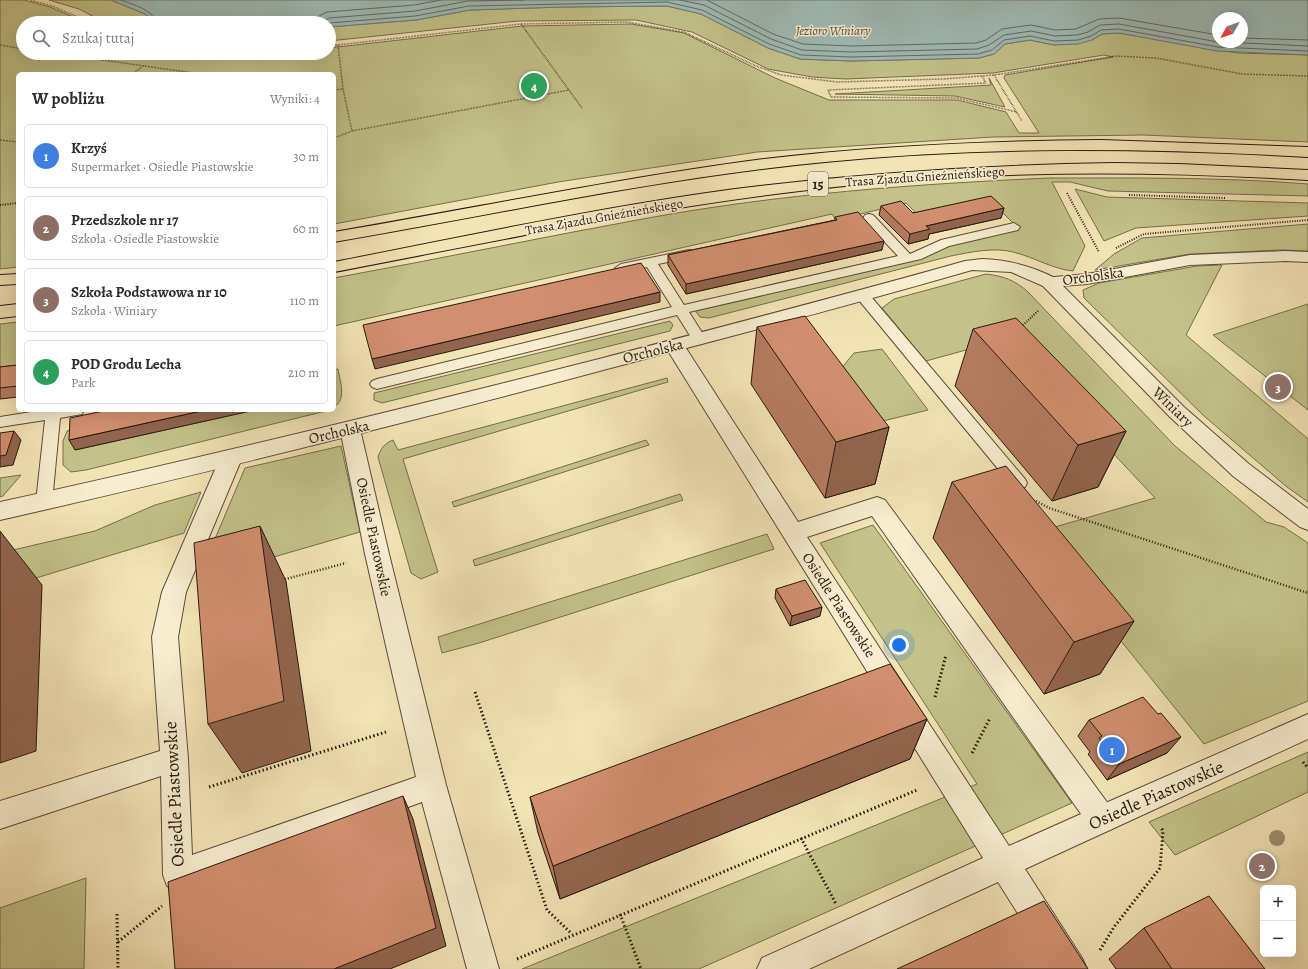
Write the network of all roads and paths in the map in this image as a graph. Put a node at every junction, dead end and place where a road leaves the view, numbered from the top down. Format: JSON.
{"nodes":[{"id":1,"x":30,"y":0,"type":"edge"},
{"id":2,"x":76,"y":16,"type":"edge"},
{"id":3,"x":521,"y":24,"type":"junction"},
{"id":4,"x":0,"y":45,"type":"edge"},
{"id":5,"x":338,"y":45,"type":"joint"},
{"id":6,"x":16,"y":48,"type":"edge"},
{"id":7,"x":101,"y":60,"type":"edge"},
{"id":8,"x":142,"y":66,"type":"junction"},
{"id":9,"x":134,"y":72,"type":"edge"},
{"id":10,"x":186,"y":72,"type":"edge"},
{"id":11,"x":994,"y":74,"type":"junction"},
{"id":12,"x":982,"y":76,"type":"junction"},
{"id":13,"x":1308,"y":76,"type":"edge"},
{"id":14,"x":343,"y":89,"type":"junction"},
{"id":15,"x":336,"y":90,"type":"edge"},
{"id":16,"x":569,"y":90,"type":"junction"},
{"id":17,"x":582,"y":108,"type":"dead end"},
{"id":18,"x":1017,"y":112,"type":"junction"},
{"id":19,"x":1025,"y":125,"type":"dead end"},
{"id":20,"x":352,"y":131,"type":"junction"},
{"id":21,"x":336,"y":137,"type":"edge"},
{"id":22,"x":0,"y":140,"type":"edge"},
{"id":23,"x":16,"y":142,"type":"edge"},
{"id":24,"x":1308,"y":152,"type":"edge"},
{"id":25,"x":1308,"y":175,"type":"edge"},
{"id":26,"x":1065,"y":189,"type":"dead end"},
{"id":27,"x":16,"y":203,"type":"edge"},
{"id":28,"x":0,"y":205,"type":"edge"},
{"id":29,"x":869,"y":218,"type":"dead end"},
{"id":30,"x":1014,"y":227,"type":"dead end"},
{"id":31,"x":336,"y":237,"type":"edge"},
{"id":32,"x":703,"y":250,"type":"edge"},
{"id":33,"x":1100,"y":256,"type":"dead end"},
{"id":34,"x":1308,"y":257,"type":"edge"},
{"id":35,"x":907,"y":258,"type":"junction"},
{"id":36,"x":650,"y":262,"type":"junction"},
{"id":37,"x":336,"y":267,"type":"edge"},
{"id":38,"x":611,"y":271,"type":"edge"},
{"id":39,"x":16,"y":279,"type":"edge"},
{"id":40,"x":0,"y":280,"type":"edge"},
{"id":41,"x":1054,"y":287,"type":"junction"},
{"id":42,"x":863,"y":296,"type":"junction"},
{"id":43,"x":16,"y":310,"type":"edge"},
{"id":44,"x":679,"y":310,"type":"junction"},
{"id":45,"x":0,"y":312,"type":"edge"},
{"id":46,"x":1020,"y":328,"type":"edge"},
{"id":47,"x":699,"y":340,"type":"junction"},
{"id":48,"x":675,"y":346,"type":"junction"},
{"id":49,"x":377,"y":384,"type":"dead end"},
{"id":50,"x":67,"y":412,"type":"edge"},
{"id":51,"x":53,"y":415,"type":"junction"},
{"id":52,"x":0,"y":422,"type":"edge"},
{"id":53,"x":350,"y":429,"type":"junction"},
{"id":54,"x":231,"y":458,"type":"junction"},
{"id":55,"x":1031,"y":498,"type":"joint"},
{"id":56,"x":44,"y":502,"type":"junction"},
{"id":57,"x":0,"y":511,"type":"edge"},
{"id":58,"x":1308,"y":521,"type":"edge"},
{"id":59,"x":792,"y":533,"type":"junction"},
{"id":60,"x":351,"y":561,"type":"dead end"},
{"id":61,"x":278,"y":581,"type":"dead end"},
{"id":62,"x":1308,"y":593,"type":"edge"},
{"id":63,"x":955,"y":618,"type":"junction"},
{"id":64,"x":1006,"y":686,"type":"junction"},
{"id":65,"x":475,"y":692,"type":"dead end"},
{"id":66,"x":1308,"y":726,"type":"edge"},
{"id":67,"x":387,"y":732,"type":"dead end"},
{"id":68,"x":925,"y":738,"type":"junction"},
{"id":69,"x":174,"y":759,"type":"junction"},
{"id":70,"x":949,"y":777,"type":"junction"},
{"id":71,"x":432,"y":785,"type":"junction"},
{"id":72,"x":205,"y":788,"type":"dead end"},
{"id":73,"x":1147,"y":799,"type":"junction"},
{"id":74,"x":0,"y":815,"type":"edge"},
{"id":75,"x":1102,"y":819,"type":"junction"},
{"id":76,"x":801,"y":838,"type":"junction"},
{"id":77,"x":1004,"y":864,"type":"junction"},
{"id":78,"x":178,"y":875,"type":"junction"},
{"id":79,"x":117,"y":914,"type":"dead end"},
{"id":80,"x":620,"y":914,"type":"junction"},
{"id":81,"x":851,"y":933,"type":"junction"},
{"id":82,"x":572,"y":934,"type":"junction"},
{"id":83,"x":118,"y":942,"type":"junction"},
{"id":84,"x":1098,"y":953,"type":"dead end"},
{"id":85,"x":515,"y":960,"type":"dead end"},
{"id":86,"x":118,"y":969,"type":"edge"},
{"id":87,"x":483,"y":969,"type":"edge"},
{"id":88,"x":641,"y":969,"type":"edge"},
{"id":89,"x":773,"y":969,"type":"edge"},
{"id":90,"x":1071,"y":969,"type":"edge"}],
"edges":[{"from":1,"to":2,"type":"path"},
{"from":3,"to":5,"type":"path"},
{"from":3,"to":12,"type":"path"},
{"from":3,"to":16,"type":"path"},
{"from":4,"to":6,"type":"path"},
{"from":5,"to":14,"type":"path"},
{"from":7,"to":8,"type":"path"},
{"from":8,"to":9,"type":"path"},
{"from":8,"to":10,"type":"path"},
{"from":11,"to":12,"type":"path"},
{"from":11,"to":13,"type":"path"},
{"from":11,"to":18,"type":"path"},
{"from":12,"to":18,"type":"path"},
{"from":14,"to":15,"type":"path"},
{"from":14,"to":20,"type":"path"},
{"from":16,"to":17,"type":"path"},
{"from":16,"to":20,"type":"path"},
{"from":18,"to":19,"type":"path"},
{"from":20,"to":21,"type":"path"},
{"from":22,"to":23,"type":"path"},
{"from":24,"to":31,"type":"main road","name":"Trasa Zjazdu Gnieźnieńskiego","number":"15"},
{"from":25,"to":37,"type":"main road","name":"Trasa Zjazdu Gnieźnieńskiego","number":"15"},
{"from":26,"to":33,"type":"path"},
{"from":27,"to":28,"type":"path"},
{"from":29,"to":35,"type":"lane"},
{"from":30,"to":35,"type":"lane"},
{"from":32,"to":36,"type":"lane"},
{"from":34,"to":41,"type":"street","name":"Orcholska"},
{"from":35,"to":44,"type":"lane"},
{"from":36,"to":38,"type":"lane"},
{"from":36,"to":44,"type":"lane"},
{"from":39,"to":40,"type":"main road"},
{"from":41,"to":42,"type":"street","name":"Orcholska"},
{"from":41,"to":46,"type":"path"},
{"from":41,"to":58,"type":"street","name":"Winiary"},
{"from":42,"to":47,"type":"street","name":"Orcholska"},
{"from":42,"to":55,"type":"lane"},
{"from":43,"to":45,"type":"main road"},
{"from":44,"to":47,"type":"lane"},
{"from":44,"to":49,"type":"lane"},
{"from":47,"to":48,"type":"street","name":"Orcholska"},
{"from":48,"to":53,"type":"street","name":"Orcholska"},
{"from":48,"to":59,"type":"street","name":"Osiedle Piastowskie"},
{"from":50,"to":51,"type":"lane"},
{"from":51,"to":52,"type":"lane"},
{"from":51,"to":56,"type":"lane"},
{"from":53,"to":54,"type":"street","name":"Orcholska"},
{"from":53,"to":71,"type":"street","name":"Osiedle Piastowskie"},
{"from":54,"to":56,"type":"street","name":"Orcholska"},
{"from":54,"to":69,"type":"street","name":"Osiedle Piastowskie"},
{"from":55,"to":62,"type":"path"},
{"from":56,"to":57,"type":"street","name":"Orcholska"},
{"from":59,"to":63,"type":"street"},
{"from":59,"to":68,"type":"street","name":"Osiedle Piastowskie"},
{"from":60,"to":61,"type":"path"},
{"from":63,"to":64,"type":"street"},
{"from":63,"to":68,"type":"path"},
{"from":64,"to":70,"type":"path"},
{"from":64,"to":75,"type":"street"},
{"from":65,"to":82,"type":"path"},
{"from":66,"to":73,"type":"street","name":"Osiedle Piastowskie"},
{"from":67,"to":72,"type":"path"},
{"from":68,"to":70,"type":"street","name":"Osiedle Piastowskie"},
{"from":69,"to":74,"type":"street"},
{"from":69,"to":78,"type":"street","name":"Osiedle Piastowskie"},
{"from":70,"to":76,"type":"path"},
{"from":70,"to":77,"type":"street","name":"Osiedle Piastowskie"},
{"from":71,"to":78,"type":"street","name":"Osiedle Piastowskie"},
{"from":71,"to":87,"type":"street","name":"Osiedle Piastowskie"},
{"from":73,"to":75,"type":"street","name":"Osiedle Piastowskie"},
{"from":73,"to":84,"type":"path"},
{"from":75,"to":77,"type":"street","name":"Osiedle Piastowskie"},
{"from":76,"to":80,"type":"path"},
{"from":76,"to":81,"type":"path"},
{"from":77,"to":81,"type":"street","name":"Osiedle Piastowskie"},
{"from":77,"to":90,"type":"street","name":"Osiedle Piastowskie"},
{"from":78,"to":83,"type":"path"},
{"from":79,"to":83,"type":"path"},
{"from":80,"to":82,"type":"path"},
{"from":80,"to":88,"type":"path"},
{"from":81,"to":89,"type":"street","name":"Osiedle Piastowskie"},
{"from":82,"to":85,"type":"path"},
{"from":83,"to":86,"type":"path"}]}
